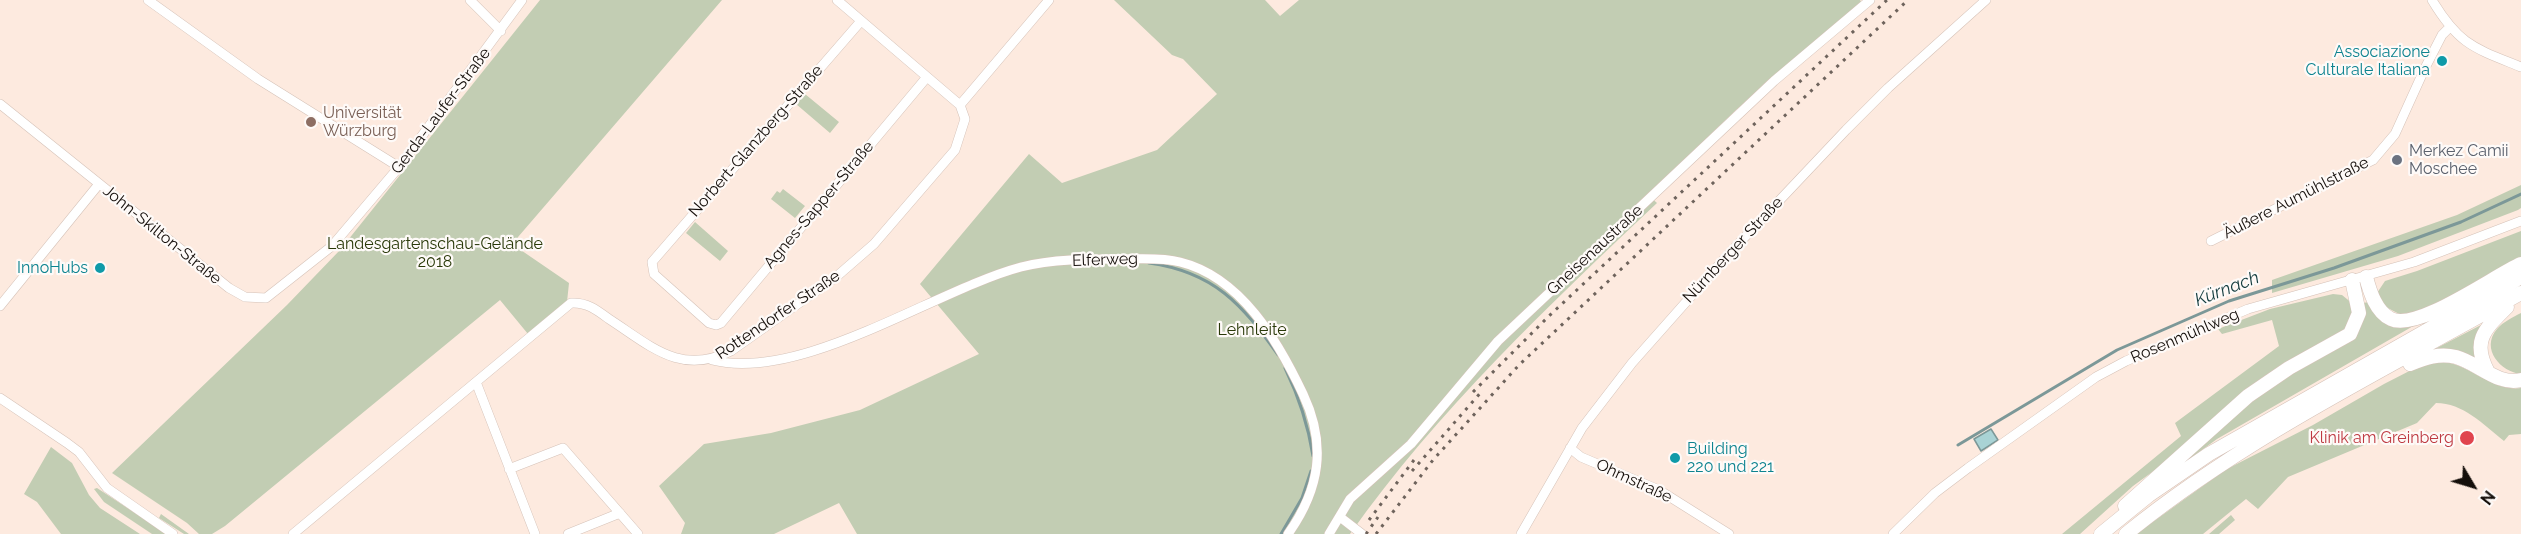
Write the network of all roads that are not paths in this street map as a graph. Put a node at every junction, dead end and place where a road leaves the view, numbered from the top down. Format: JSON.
{"nodes":[{"id":1,"x":148,"y":0,"type":"edge"},
{"id":2,"x":470,"y":0,"type":"edge"},
{"id":3,"x":522,"y":0,"type":"edge"},
{"id":4,"x":837,"y":0,"type":"edge"},
{"id":5,"x":1049,"y":0,"type":"edge"},
{"id":6,"x":1870,"y":0,"type":"edge"},
{"id":7,"x":1986,"y":0,"type":"edge"},
{"id":8,"x":2434,"y":1,"type":"edge"},
{"id":9,"x":861,"y":21,"type":"junction"},
{"id":10,"x":2450,"y":28,"type":"junction"},
{"id":11,"x":501,"y":31,"type":"junction"},
{"id":12,"x":2521,"y":67,"type":"edge"},
{"id":13,"x":927,"y":77,"type":"junction"},
{"id":14,"x":0,"y":104,"type":"edge"},
{"id":15,"x":960,"y":105,"type":"junction"},
{"id":16,"x":399,"y":166,"type":"junction"},
{"id":17,"x":99,"y":184,"type":"junction"},
{"id":18,"x":2521,"y":221,"type":"edge"},
{"id":19,"x":2211,"y":241,"type":"dead end"},
{"id":20,"x":332,"y":246,"type":"joint"},
{"id":21,"x":2521,"y":264,"type":"edge"},
{"id":22,"x":2366,"y":277,"type":"junction"},
{"id":23,"x":2521,"y":277,"type":"edge"},
{"id":24,"x":2352,"y":280,"type":"junction"},
{"id":25,"x":2520,"y":294,"type":"edge"},
{"id":26,"x":0,"y":306,"type":"edge"},
{"id":27,"x":709,"y":323,"type":"joint"},
{"id":28,"x":712,"y":360,"type":"junction"},
{"id":29,"x":2393,"y":366,"type":"junction"},
{"id":30,"x":2488,"y":372,"type":"junction"},
{"id":31,"x":2521,"y":381,"type":"edge"},
{"id":32,"x":476,"y":382,"type":"junction"},
{"id":33,"x":0,"y":398,"type":"edge"},
{"id":34,"x":1570,"y":448,"type":"junction"},
{"id":35,"x":509,"y":469,"type":"junction"},
{"id":36,"x":620,"y":513,"type":"junction"},
{"id":37,"x":1340,"y":517,"type":"junction"},
{"id":38,"x":2103,"y":532,"type":"edge"},
{"id":39,"x":173,"y":534,"type":"edge"},
{"id":40,"x":293,"y":534,"type":"edge"},
{"id":41,"x":535,"y":534,"type":"edge"},
{"id":42,"x":568,"y":534,"type":"edge"},
{"id":43,"x":638,"y":534,"type":"edge"},
{"id":44,"x":1288,"y":534,"type":"edge"},
{"id":45,"x":1329,"y":534,"type":"edge"},
{"id":46,"x":1362,"y":534,"type":"edge"},
{"id":47,"x":1521,"y":534,"type":"edge"},
{"id":48,"x":1729,"y":534,"type":"edge"},
{"id":49,"x":1893,"y":534,"type":"edge"},
{"id":50,"x":2126,"y":534,"type":"edge"}],
"edges":[{"from":1,"to":16,"type":"street"},
{"from":2,"to":11,"type":"street"},
{"from":3,"to":11,"type":"street","name":"Gerda-Laufer-Straße"},
{"from":4,"to":9,"type":"street"},
{"from":5,"to":15,"type":"street"},
{"from":6,"to":37,"type":"street","name":"Gneisenaustraße"},
{"from":7,"to":34,"type":"street","name":"Nürnberger Straße"},
{"from":8,"to":10,"type":"street"},
{"from":9,"to":13,"type":"street"},
{"from":9,"to":27,"type":"street","name":"Norbert-Glanzberg-Straße"},
{"from":10,"to":12,"type":"street"},
{"from":10,"to":19,"type":"street","name":"Äußere Aumühlstraße"},
{"from":11,"to":16,"type":"street","name":"Gerda-Laufer-Straße"},
{"from":13,"to":15,"type":"street"},
{"from":13,"to":27,"type":"street","name":"Agnes-Sapper-Straße"},
{"from":14,"to":17,"type":"street","name":"John-Skilton-Straße"},
{"from":15,"to":28,"type":"street","name":"Rottendorfer Straße"},
{"from":16,"to":20,"type":"street","name":"Gerda-Laufer-Straße"},
{"from":17,"to":20,"type":"street","name":"John-Skilton-Straße"},
{"from":17,"to":26,"type":"street"},
{"from":18,"to":22,"type":"street","name":"Rosenmühlweg"},
{"from":21,"to":22,"type":"highway"},
{"from":22,"to":24,"type":"street","name":"Rosenmühlweg"},
{"from":23,"to":38,"type":"highway"},
{"from":24,"to":38,"type":"highway"},
{"from":24,"to":49,"type":"street","name":"Rosenmühlweg"},
{"from":25,"to":29,"type":"highway"},
{"from":25,"to":30,"type":"highway"},
{"from":28,"to":32,"type":"street","name":"Rottendorfer Straße"},
{"from":28,"to":44,"type":"street","name":"Elferweg"},
{"from":29,"to":30,"type":"highway"},
{"from":29,"to":50,"type":"highway"},
{"from":30,"to":31,"type":"highway"},
{"from":32,"to":35,"type":"street"},
{"from":32,"to":40,"type":"street","name":"Rottendorfer Straße"},
{"from":33,"to":39,"type":"street"},
{"from":34,"to":47,"type":"street","name":"Nürnberger Straße"},
{"from":34,"to":48,"type":"street","name":"Ohmstraße"},
{"from":35,"to":36,"type":"street"},
{"from":35,"to":41,"type":"street"},
{"from":36,"to":42,"type":"street"},
{"from":36,"to":43,"type":"street"},
{"from":37,"to":45,"type":"street"},
{"from":37,"to":46,"type":"street"}]}
